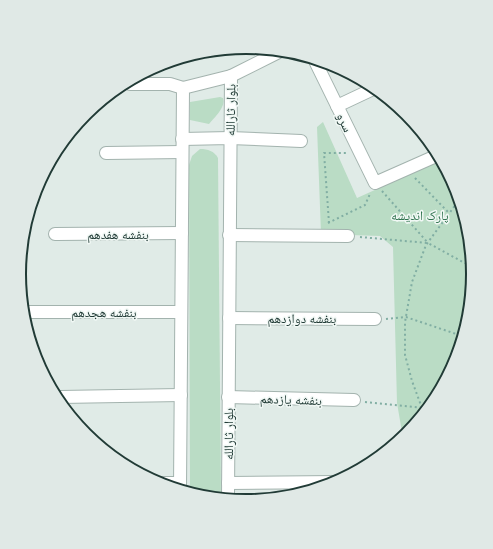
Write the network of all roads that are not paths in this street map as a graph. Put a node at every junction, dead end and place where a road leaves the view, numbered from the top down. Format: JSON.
{"nodes":[{"id":1,"x":272,"y":56,"type":"edge"},
{"id":2,"x":318,"y":66,"type":"edge"},
{"id":3,"x":231,"y":76,"type":"junction"},
{"id":4,"x":136,"y":84,"type":"edge"},
{"id":5,"x":183,"y":88,"type":"junction"},
{"id":6,"x":369,"y":91,"type":"edge"},
{"id":7,"x":337,"y":106,"type":"junction"},
{"id":8,"x":230,"y":138,"type":"junction"},
{"id":9,"x":182,"y":139,"type":"junction"},
{"id":10,"x":301,"y":141,"type":"dead end"},
{"id":11,"x":182,"y":152,"type":"junction"},
{"id":12,"x":106,"y":153,"type":"dead end"},
{"id":13,"x":433,"y":157,"type":"edge"},
{"id":14,"x":182,"y":233,"type":"junction"},
{"id":15,"x":55,"y":234,"type":"dead end"},
{"id":16,"x":229,"y":235,"type":"junction"},
{"id":17,"x":348,"y":236,"type":"road end"},
{"id":18,"x":29,"y":312,"type":"edge"},
{"id":19,"x":181,"y":312,"type":"junction"},
{"id":20,"x":228,"y":318,"type":"junction"},
{"id":21,"x":375,"y":319,"type":"road end"},
{"id":22,"x":181,"y":395,"type":"junction"},
{"id":23,"x":63,"y":397,"type":"edge"},
{"id":24,"x":228,"y":397,"type":"junction"},
{"id":25,"x":354,"y":400,"type":"road end"},
{"id":26,"x":319,"y":482,"type":"edge"},
{"id":27,"x":228,"y":483,"type":"junction"},
{"id":28,"x":180,"y":484,"type":"edge"},
{"id":29,"x":228,"y":494,"type":"edge"}],
"edges":[{"from":1,"to":3,"type":"street"},
{"from":2,"to":7,"type":"street","name":"سرو"},
{"from":3,"to":5,"type":"street","name":"بلوار ثارالله"},
{"from":3,"to":8,"type":"street","name":"بلوار ثارالله"},
{"from":4,"to":5,"type":"street"},
{"from":5,"to":9,"type":"street"},
{"from":6,"to":7,"type":"street"},
{"from":7,"to":13,"type":"street","name":"سرو"},
{"from":8,"to":9,"type":"street"},
{"from":8,"to":10,"type":"street"},
{"from":8,"to":16,"type":"street","name":"بلوار ثارالله"},
{"from":9,"to":11,"type":"street"},
{"from":11,"to":12,"type":"street"},
{"from":11,"to":14,"type":"street"},
{"from":14,"to":15,"type":"street","name":"بنفشه هفدهم"},
{"from":14,"to":19,"type":"street"},
{"from":16,"to":17,"type":"street"},
{"from":16,"to":20,"type":"street","name":"بلوار ثارالله"},
{"from":18,"to":19,"type":"street","name":"بنفشه هجدهم"},
{"from":19,"to":22,"type":"street"},
{"from":20,"to":21,"type":"street","name":"بنفشه دوازدهم"},
{"from":20,"to":24,"type":"street","name":"بلوار ثارالله"},
{"from":22,"to":23,"type":"street"},
{"from":22,"to":28,"type":"street"},
{"from":24,"to":25,"type":"street","name":"بنفشه یازدهم"},
{"from":24,"to":27,"type":"street","name":"بلوار ثارالله"},
{"from":26,"to":27,"type":"street"},
{"from":27,"to":29,"type":"street","name":"بلوار ثارالله"}]}
